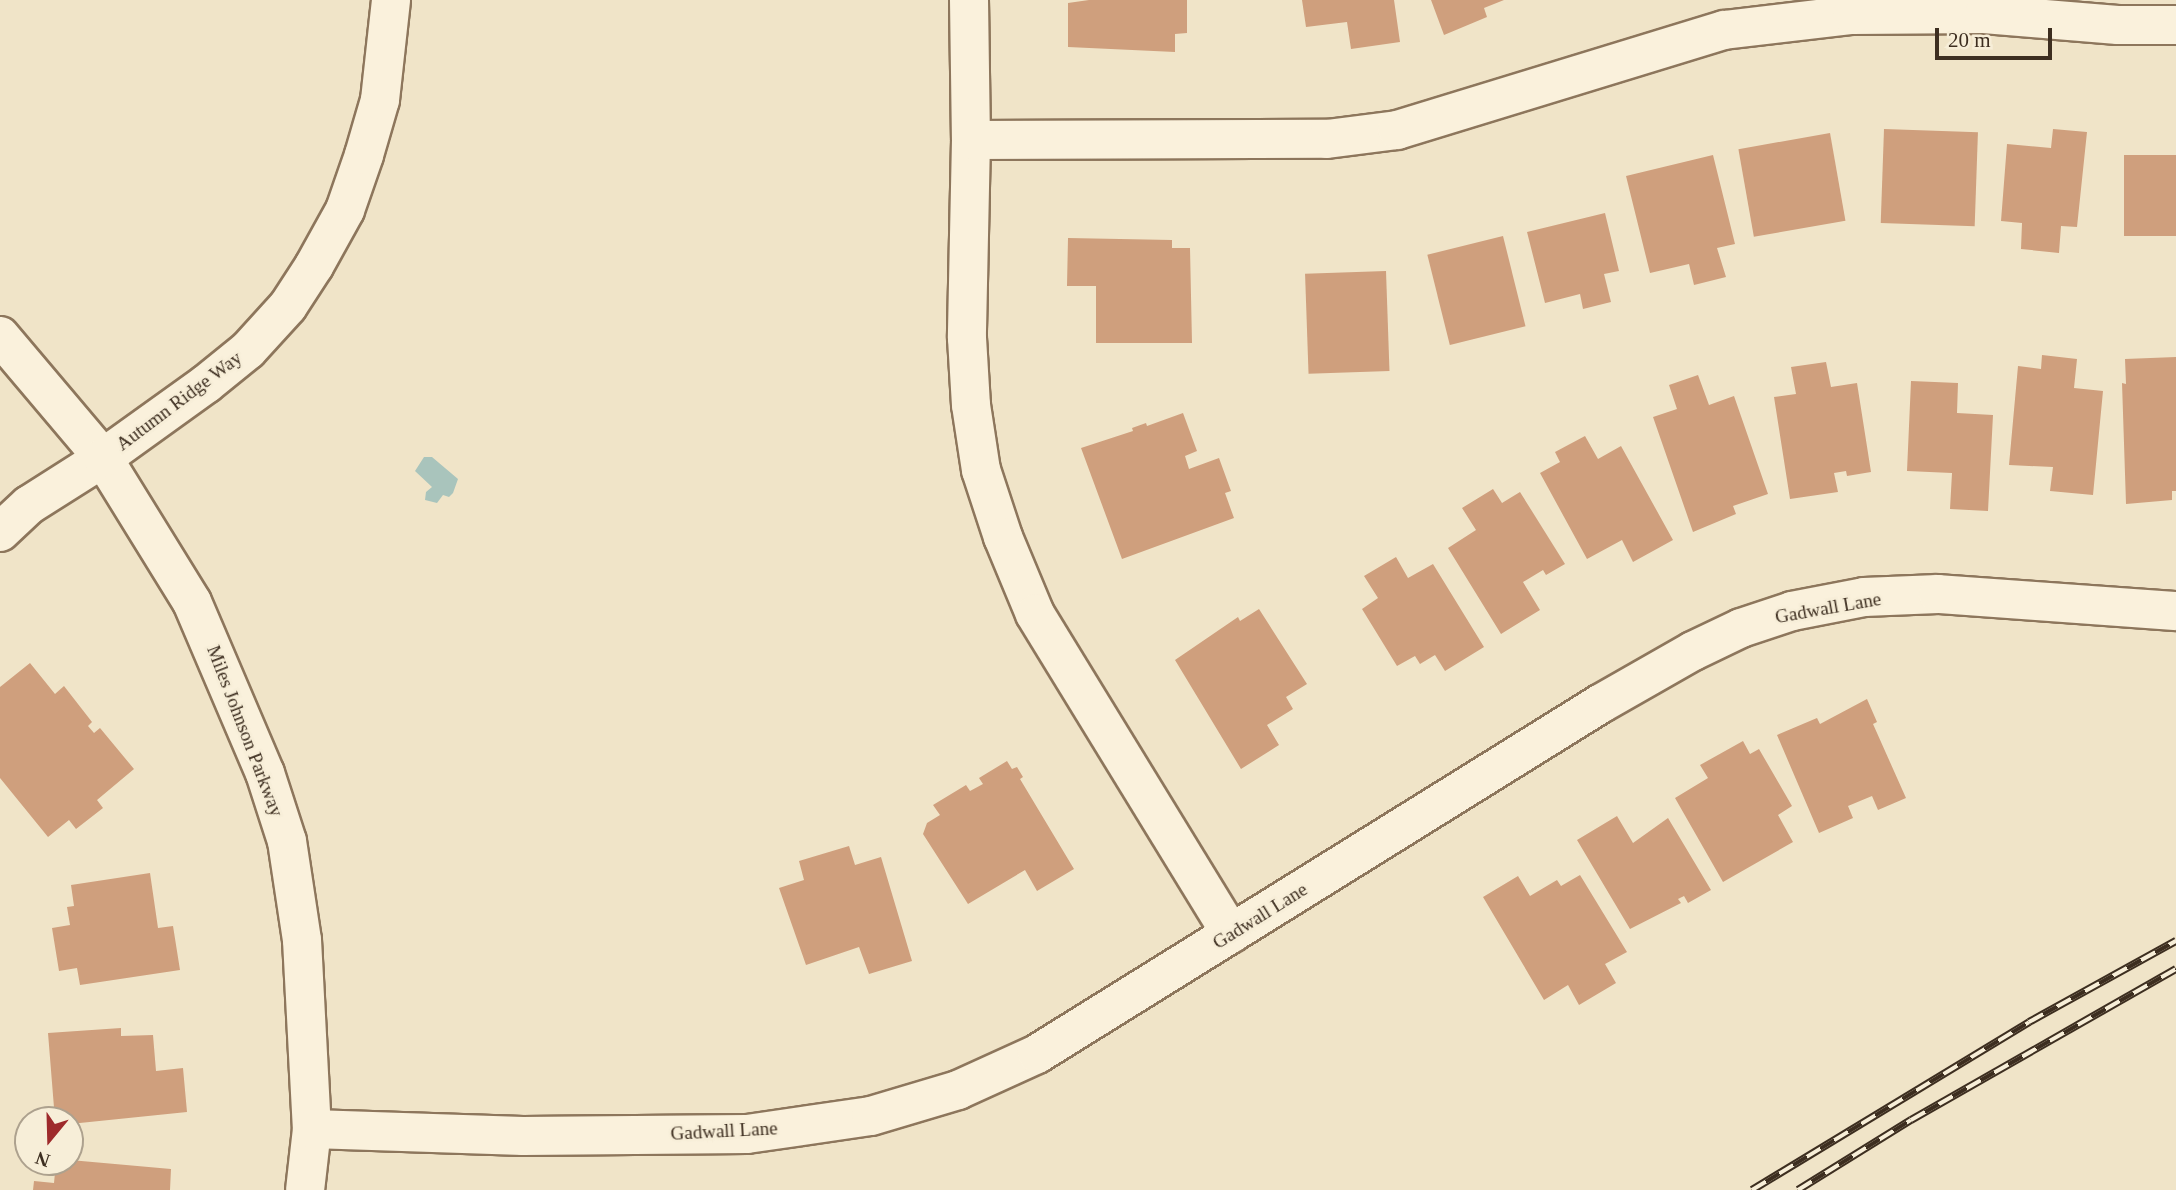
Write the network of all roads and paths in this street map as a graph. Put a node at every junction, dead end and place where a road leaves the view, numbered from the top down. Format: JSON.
{"nodes":[{"id":1,"x":391,"y":0,"type":"edge"},
{"id":2,"x":969,"y":0,"type":"edge"},
{"id":3,"x":2176,"y":25,"type":"edge"},
{"id":4,"x":971,"y":140,"type":"junction"},
{"id":5,"x":0,"y":336,"type":"edge"},
{"id":6,"x":103,"y":458,"type":"junction"},
{"id":7,"x":0,"y":532,"type":"edge"},
{"id":8,"x":2176,"y":611,"type":"edge"},
{"id":9,"x":1231,"y":934,"type":"junction"},
{"id":10,"x":312,"y":1129,"type":"junction"},
{"id":11,"x":305,"y":1190,"type":"edge"}],
"edges":[{"from":1,"to":6,"type":"street","name":"Autumn Ridge Way"},
{"from":2,"to":4,"type":"street"},
{"from":3,"to":4,"type":"street"},
{"from":4,"to":9,"type":"street"},
{"from":5,"to":6,"type":"street","name":"Miles Johnson Parkway"},
{"from":6,"to":7,"type":"street","name":"Autumn Ridge Way"},
{"from":6,"to":10,"type":"street","name":"Miles Johnson Parkway"},
{"from":8,"to":9,"type":"street","name":"Gadwall Lane"},
{"from":9,"to":10,"type":"street","name":"Gadwall Lane"},
{"from":10,"to":11,"type":"street","name":"Miles Johnson Parkway"}]}
